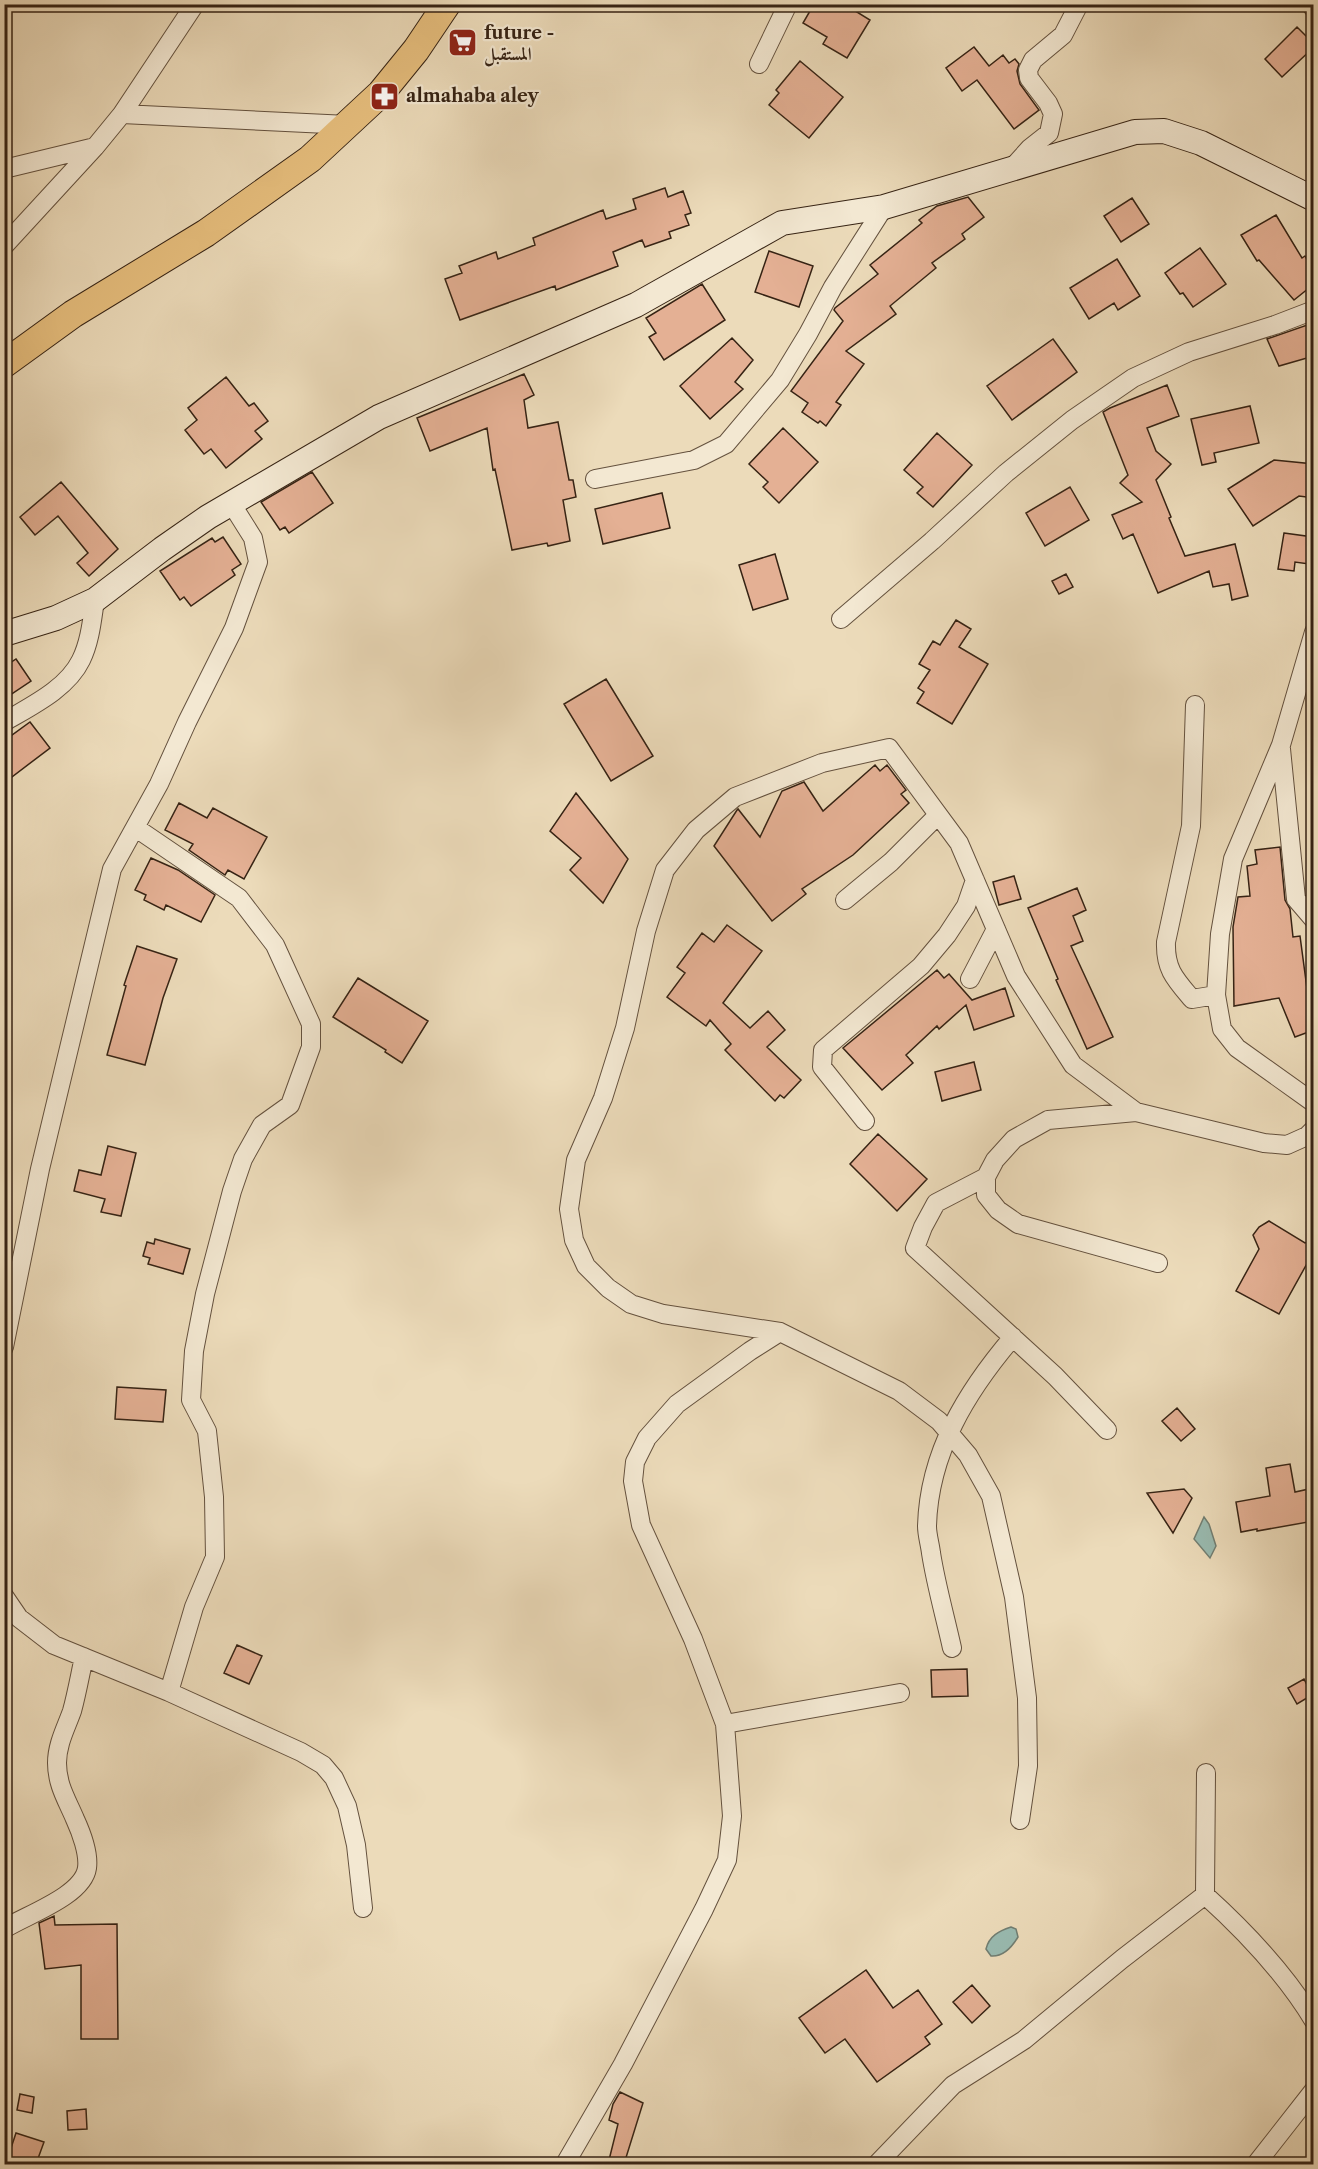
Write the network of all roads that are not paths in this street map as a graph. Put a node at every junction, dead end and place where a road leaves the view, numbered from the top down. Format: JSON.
{"nodes":[{"id":1,"x":195,"y":4,"type":"edge"},
{"id":2,"x":447,"y":4,"type":"edge"},
{"id":3,"x":788,"y":4,"type":"edge"},
{"id":4,"x":1080,"y":4,"type":"edge"},
{"id":5,"x":1310,"y":4,"type":"edge"},
{"id":6,"x":1314,"y":9,"type":"edge"},
{"id":7,"x":759,"y":64,"type":"dead end"},
{"id":8,"x":122,"y":114,"type":"junction"},
{"id":9,"x":348,"y":125,"type":"junction"},
{"id":10,"x":95,"y":147,"type":"junction"},
{"id":11,"x":1012,"y":168,"type":"junction"},
{"id":12,"x":4,"y":169,"type":"edge"},
{"id":13,"x":1314,"y":199,"type":"edge"},
{"id":14,"x":884,"y":207,"type":"junction"},
{"id":15,"x":4,"y":246,"type":"edge"},
{"id":16,"x":1314,"y":310,"type":"edge"},
{"id":17,"x":4,"y":364,"type":"edge"},
{"id":18,"x":595,"y":479,"type":"dead end"},
{"id":19,"x":231,"y":503,"type":"junction"},
{"id":20,"x":95,"y":600,"type":"junction"},
{"id":21,"x":841,"y":619,"type":"dead end"},
{"id":22,"x":1314,"y":632,"type":"edge"},
{"id":23,"x":4,"y":634,"type":"edge"},
{"id":24,"x":1195,"y":705,"type":"dead end"},
{"id":25,"x":4,"y":722,"type":"edge"},
{"id":26,"x":1281,"y":745,"type":"junction"},
{"id":27,"x":938,"y":815,"type":"junction"},
{"id":28,"x":136,"y":828,"type":"junction"},
{"id":29,"x":975,"y":880,"type":"junction"},
{"id":30,"x":845,"y":900,"type":"dead end"},
{"id":31,"x":1314,"y":920,"type":"edge"},
{"id":32,"x":996,"y":929,"type":"junction"},
{"id":33,"x":970,"y":979,"type":"dead end"},
{"id":34,"x":1216,"y":995,"type":"junction"},
{"id":35,"x":1314,"y":1103,"type":"edge"},
{"id":36,"x":1136,"y":1113,"type":"junction"},
{"id":37,"x":865,"y":1122,"type":"dead end"},
{"id":38,"x":1314,"y":1129,"type":"edge"},
{"id":39,"x":986,"y":1177,"type":"junction"},
{"id":40,"x":1158,"y":1263,"type":"dead end"},
{"id":41,"x":8,"y":1308,"type":"edge"},
{"id":42,"x":780,"y":1332,"type":"junction"},
{"id":43,"x":1013,"y":1337,"type":"junction"},
{"id":44,"x":4,"y":1347,"type":"edge"},
{"id":45,"x":1107,"y":1430,"type":"dead end"},
{"id":46,"x":948,"y":1432,"type":"junction"},
{"id":47,"x":4,"y":1596,"type":"edge"},
{"id":48,"x":952,"y":1648,"type":"dead end"},
{"id":49,"x":84,"y":1657,"type":"junction"},
{"id":50,"x":170,"y":1692,"type":"junction"},
{"id":51,"x":900,"y":1693,"type":"dead end"},
{"id":52,"x":725,"y":1724,"type":"junction"},
{"id":53,"x":1206,"y":1773,"type":"dead end"},
{"id":54,"x":1020,"y":1820,"type":"dead end"},
{"id":55,"x":1205,"y":1895,"type":"junction"},
{"id":56,"x":363,"y":1908,"type":"dead end"},
{"id":57,"x":4,"y":1929,"type":"edge"},
{"id":58,"x":1314,"y":2021,"type":"edge"},
{"id":59,"x":1314,"y":2090,"type":"edge"},
{"id":60,"x":564,"y":2164,"type":"edge"},
{"id":61,"x":877,"y":2164,"type":"edge"},
{"id":62,"x":1256,"y":2164,"type":"edge"}],
"edges":[{"from":1,"to":8,"type":"street"},
{"from":2,"to":9,"type":"main road"},
{"from":3,"to":7,"type":"street"},
{"from":4,"to":11,"type":"street"},
{"from":5,"to":6,"type":"street"},
{"from":8,"to":9,"type":"street"},
{"from":8,"to":10,"type":"street"},
{"from":9,"to":17,"type":"main road"},
{"from":10,"to":12,"type":"street"},
{"from":10,"to":15,"type":"street"},
{"from":11,"to":13,"type":"street"},
{"from":11,"to":14,"type":"street"},
{"from":14,"to":18,"type":"street"},
{"from":14,"to":19,"type":"street"},
{"from":16,"to":21,"type":"street"},
{"from":19,"to":20,"type":"street"},
{"from":19,"to":28,"type":"street"},
{"from":20,"to":23,"type":"street"},
{"from":20,"to":25,"type":"street"},
{"from":22,"to":26,"type":"street"},
{"from":24,"to":34,"type":"street"},
{"from":26,"to":31,"type":"street"},
{"from":26,"to":34,"type":"street"},
{"from":27,"to":29,"type":"street"},
{"from":27,"to":30,"type":"street"},
{"from":27,"to":42,"type":"street"},
{"from":28,"to":41,"type":"street"},
{"from":28,"to":50,"type":"street"},
{"from":29,"to":32,"type":"street"},
{"from":29,"to":37,"type":"street"},
{"from":32,"to":33,"type":"street"},
{"from":32,"to":36,"type":"street"},
{"from":34,"to":35,"type":"street"},
{"from":36,"to":38,"type":"street"},
{"from":36,"to":39,"type":"street"},
{"from":39,"to":40,"type":"street"},
{"from":39,"to":43,"type":"street"},
{"from":41,"to":44,"type":"street"},
{"from":42,"to":46,"type":"street"},
{"from":42,"to":52,"type":"street"},
{"from":43,"to":45,"type":"street"},
{"from":43,"to":46,"type":"street"},
{"from":46,"to":48,"type":"street"},
{"from":46,"to":54,"type":"street"},
{"from":47,"to":49,"type":"street"},
{"from":49,"to":50,"type":"street"},
{"from":49,"to":57,"type":"street"},
{"from":50,"to":56,"type":"street"},
{"from":51,"to":52,"type":"street"},
{"from":52,"to":60,"type":"street"},
{"from":53,"to":55,"type":"street"},
{"from":55,"to":58,"type":"street"},
{"from":55,"to":61,"type":"street"},
{"from":59,"to":62,"type":"street"}]}
